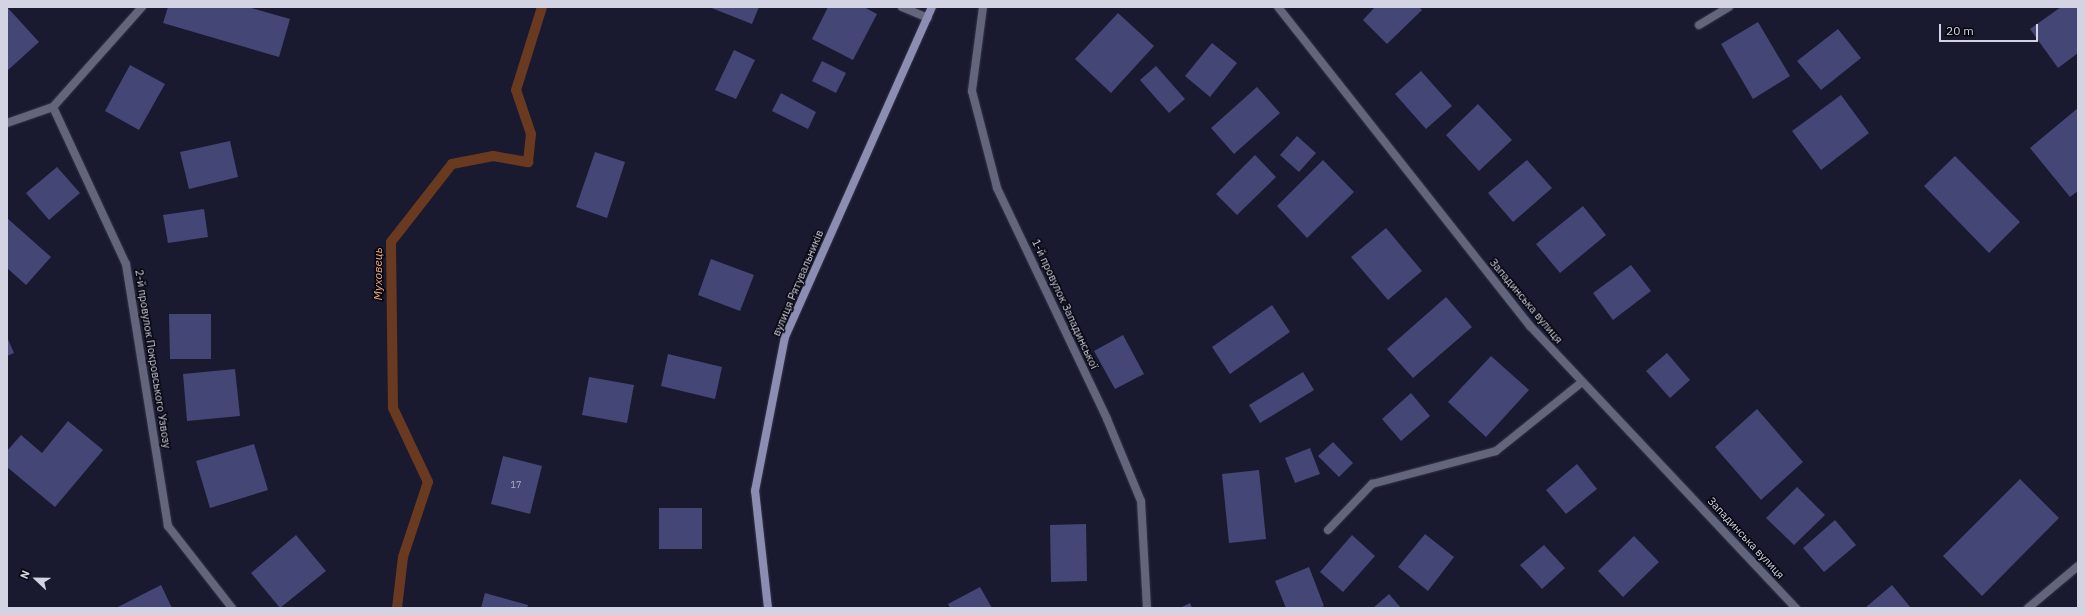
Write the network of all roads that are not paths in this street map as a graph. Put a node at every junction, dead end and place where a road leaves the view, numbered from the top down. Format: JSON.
{"nodes":[{"id":1,"x":142,"y":7,"type":"edge"},
{"id":2,"x":902,"y":7,"type":"edge"},
{"id":3,"x":932,"y":7,"type":"edge"},
{"id":4,"x":983,"y":7,"type":"edge"},
{"id":5,"x":1278,"y":7,"type":"edge"},
{"id":6,"x":1729,"y":7,"type":"edge"},
{"id":7,"x":928,"y":18,"type":"junction"},
{"id":8,"x":1700,"y":25,"type":"dead end"},
{"id":9,"x":53,"y":107,"type":"junction"},
{"id":10,"x":7,"y":123,"type":"edge"},
{"id":11,"x":1582,"y":382,"type":"junction"},
{"id":12,"x":1328,"y":530,"type":"dead end"},
{"id":13,"x":2078,"y":566,"type":"edge"},
{"id":14,"x":232,"y":608,"type":"edge"},
{"id":15,"x":768,"y":608,"type":"edge"},
{"id":16,"x":1148,"y":608,"type":"edge"},
{"id":17,"x":1796,"y":608,"type":"edge"},
{"id":18,"x":2028,"y":608,"type":"edge"}],
"edges":[{"from":1,"to":9,"type":"street"},
{"from":2,"to":7,"type":"street"},
{"from":3,"to":7,"type":"main road","name":"вулиця Рятувальників"},
{"from":4,"to":16,"type":"street","name":"1-й провулок Западинської"},
{"from":5,"to":11,"type":"street","name":"Западинська вулиця"},
{"from":6,"to":8,"type":"street"},
{"from":7,"to":15,"type":"main road","name":"вулиця Рятувальників"},
{"from":9,"to":10,"type":"street"},
{"from":9,"to":14,"type":"street","name":"2-й провулок Покровського Узвозу"},
{"from":11,"to":12,"type":"street"},
{"from":11,"to":17,"type":"street","name":"Западинська вулиця"},
{"from":13,"to":18,"type":"street"}]}
